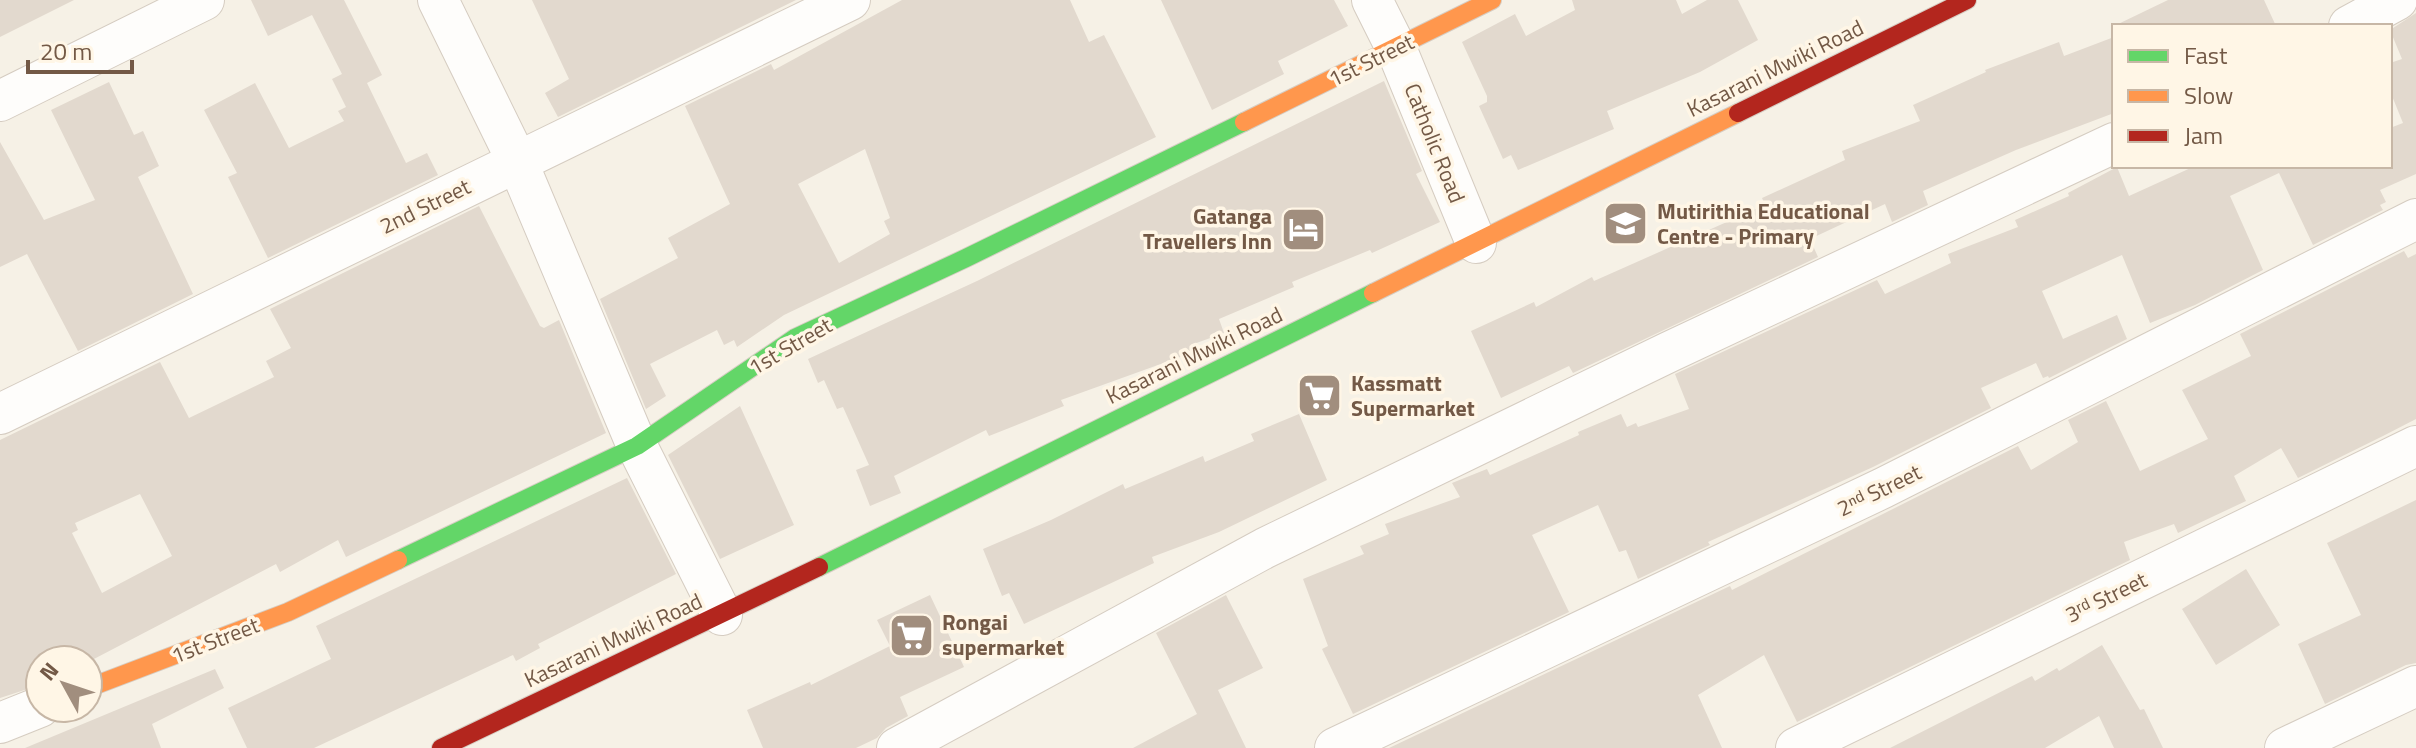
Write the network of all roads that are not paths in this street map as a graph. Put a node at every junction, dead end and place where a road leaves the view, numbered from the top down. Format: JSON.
{"nodes":[{"id":1,"x":204,"y":0,"type":"edge"},
{"id":2,"x":438,"y":0,"type":"edge"},
{"id":3,"x":850,"y":0,"type":"edge"},
{"id":4,"x":1372,"y":0,"type":"edge"},
{"id":5,"x":1492,"y":0,"type":"edge"},
{"id":6,"x":1967,"y":0,"type":"edge"},
{"id":7,"x":2397,"y":0,"type":"edge"},
{"id":8,"x":2353,"y":24,"type":"edge"},
{"id":9,"x":1396,"y":48,"type":"junction"},
{"id":10,"x":0,"y":101,"type":"edge"},
{"id":11,"x":2112,"y":144,"type":"edge"},
{"id":12,"x":517,"y":161,"type":"junction"},
{"id":13,"x":2416,"y":219,"type":"edge"},
{"id":14,"x":1476,"y":243,"type":"junction"},
{"id":15,"x":0,"y":414,"type":"edge"},
{"id":16,"x":637,"y":446,"type":"junction"},
{"id":17,"x":2416,"y":446,"type":"edge"},
{"id":18,"x":722,"y":615,"type":"junction"},
{"id":19,"x":104,"y":682,"type":"edge"},
{"id":20,"x":2416,"y":686,"type":"edge"},
{"id":21,"x":24,"y":713,"type":"edge"},
{"id":22,"x":0,"y":723,"type":"edge"},
{"id":23,"x":441,"y":748,"type":"edge"},
{"id":24,"x":897,"y":748,"type":"edge"},
{"id":25,"x":1335,"y":748,"type":"edge"},
{"id":26,"x":1796,"y":748,"type":"edge"},
{"id":27,"x":2285,"y":748,"type":"edge"}],
"edges":[{"from":1,"to":10,"type":"street"},
{"from":2,"to":12,"type":"street"},
{"from":3,"to":12,"type":"street","name":"2nd Street"},
{"from":4,"to":9,"type":"street","name":"Catholic Road"},
{"from":5,"to":9,"type":"main road","name":"1st Street"},
{"from":6,"to":14,"type":"main road","name":"Kasarani Mwiki Road"},
{"from":7,"to":8,"type":"street"},
{"from":9,"to":14,"type":"street","name":"Catholic Road"},
{"from":9,"to":16,"type":"main road","name":"1st Street"},
{"from":11,"to":24,"type":"street"},
{"from":12,"to":15,"type":"street","name":"2nd Street"},
{"from":12,"to":16,"type":"street"},
{"from":13,"to":25,"type":"street","name":"2ⁿᵈ Street"},
{"from":14,"to":18,"type":"main road","name":"Kasarani Mwiki Road"},
{"from":16,"to":18,"type":"street"},
{"from":16,"to":19,"type":"main road","name":"1st Street"},
{"from":17,"to":26,"type":"street","name":"3ʳᵈ Street"},
{"from":18,"to":23,"type":"main road","name":"Kasarani Mwiki Road"},
{"from":20,"to":27,"type":"street"},
{"from":21,"to":22,"type":"street"}]}
